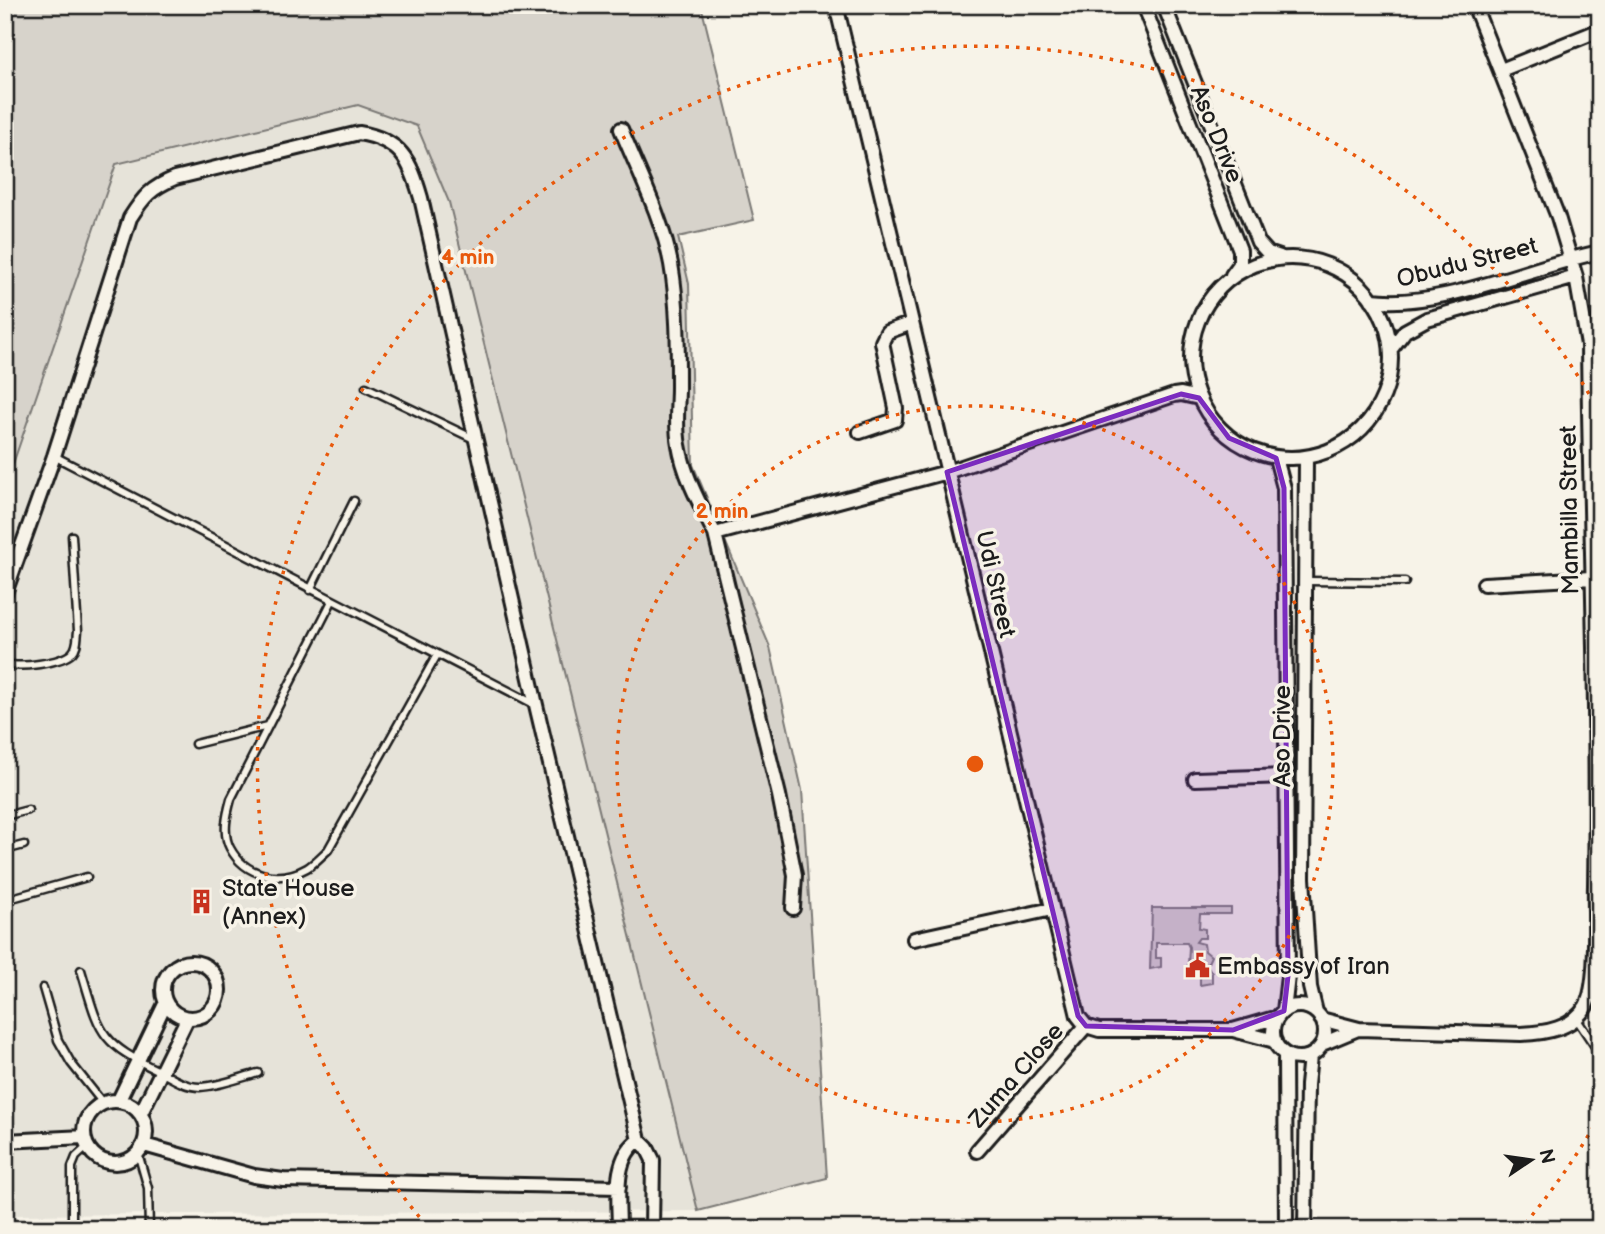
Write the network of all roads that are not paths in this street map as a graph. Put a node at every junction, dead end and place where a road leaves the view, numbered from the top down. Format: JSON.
{"nodes":[{"id":1,"x":836,"y":5,"type":"edge"},
{"id":2,"x":1143,"y":5,"type":"edge"},
{"id":3,"x":1164,"y":5,"type":"edge"},
{"id":4,"x":1474,"y":5,"type":"edge"},
{"id":5,"x":1600,"y":30,"type":"edge"},
{"id":6,"x":1501,"y":71,"type":"junction"},
{"id":7,"x":621,"y":129,"type":"dead end"},
{"id":8,"x":1600,"y":252,"type":"edge"},
{"id":9,"x":1284,"y":258,"type":"junction"},
{"id":10,"x":1572,"y":258,"type":"junction"},
{"id":11,"x":1231,"y":277,"type":"junction"},
{"id":12,"x":1576,"y":277,"type":"junction"},
{"id":13,"x":1372,"y":300,"type":"junction"},
{"id":14,"x":912,"y":323,"type":"junction"},
{"id":15,"x":1391,"y":349,"type":"junction"},
{"id":16,"x":366,"y":387,"type":"dead end"},
{"id":17,"x":1199,"y":398,"type":"junction"},
{"id":18,"x":860,"y":432,"type":"dead end"},
{"id":19,"x":476,"y":440,"type":"junction"},
{"id":20,"x":54,"y":456,"type":"junction"},
{"id":21,"x":1276,"y":458,"type":"junction"},
{"id":22,"x":1306,"y":458,"type":"junction"},
{"id":23,"x":947,"y":471,"type":"junction"},
{"id":24,"x":354,"y":501,"type":"dead end"},
{"id":25,"x":1595,"y":504,"type":"edge"},
{"id":26,"x":715,"y":534,"type":"junction"},
{"id":27,"x":72,"y":536,"type":"dead end"},
{"id":28,"x":1591,"y":578,"type":"junction"},
{"id":29,"x":1304,"y":581,"type":"junction"},
{"id":30,"x":1405,"y":582,"type":"dead end"},
{"id":31,"x":1484,"y":584,"type":"dead end"},
{"id":32,"x":310,"y":590,"type":"junction"},
{"id":33,"x":5,"y":593,"type":"edge"},
{"id":34,"x":332,"y":601,"type":"junction"},
{"id":35,"x":437,"y":655,"type":"junction"},
{"id":36,"x":5,"y":663,"type":"edge"},
{"id":37,"x":536,"y":705,"type":"junction"},
{"id":38,"x":268,"y":726,"type":"junction"},
{"id":39,"x":195,"y":744,"type":"dead end"},
{"id":40,"x":1287,"y":776,"type":"junction"},
{"id":41,"x":1195,"y":779,"type":"dead end"},
{"id":42,"x":27,"y":810,"type":"dead end"},
{"id":43,"x":5,"y":816,"type":"edge"},
{"id":44,"x":1598,"y":819,"type":"edge"},
{"id":45,"x":24,"y":845,"type":"dead end"},
{"id":46,"x":5,"y":850,"type":"edge"},
{"id":47,"x":87,"y":877,"type":"dead end"},
{"id":48,"x":5,"y":900,"type":"edge"},
{"id":49,"x":793,"y":908,"type":"dead end"},
{"id":50,"x":1052,"y":909,"type":"junction"},
{"id":51,"x":914,"y":939,"type":"dead end"},
{"id":52,"x":81,"y":970,"type":"dead end"},
{"id":53,"x":43,"y":988,"type":"dead end"},
{"id":54,"x":165,"y":1004,"type":"junction"},
{"id":55,"x":1281,"y":1014,"type":"junction"},
{"id":56,"x":1319,"y":1015,"type":"junction"},
{"id":57,"x":1576,"y":1018,"type":"junction"},
{"id":58,"x":187,"y":1019,"type":"junction"},
{"id":59,"x":1086,"y":1026,"type":"junction"},
{"id":60,"x":1359,"y":1029,"type":"junction"},
{"id":61,"x":1233,"y":1031,"type":"junction"},
{"id":62,"x":1275,"y":1041,"type":"junction"},
{"id":63,"x":1322,"y":1044,"type":"junction"},
{"id":64,"x":1600,"y":1054,"type":"edge"},
{"id":65,"x":1285,"y":1055,"type":"junction"},
{"id":66,"x":1310,"y":1056,"type":"junction"},
{"id":67,"x":136,"y":1061,"type":"junction"},
{"id":68,"x":160,"y":1072,"type":"junction"},
{"id":69,"x":258,"y":1073,"type":"dead end"},
{"id":70,"x":119,"y":1100,"type":"junction"},
{"id":71,"x":102,"y":1102,"type":"junction"},
{"id":72,"x":141,"y":1113,"type":"junction"},
{"id":73,"x":639,"y":1140,"type":"junction"},
{"id":74,"x":5,"y":1141,"type":"edge"},
{"id":75,"x":86,"y":1142,"type":"junction"},
{"id":76,"x":141,"y":1149,"type":"junction"},
{"id":77,"x":977,"y":1151,"type":"dead end"},
{"id":78,"x":619,"y":1187,"type":"junction"},
{"id":79,"x":72,"y":1229,"type":"edge"},
{"id":80,"x":149,"y":1229,"type":"edge"},
{"id":81,"x":619,"y":1229,"type":"edge"},
{"id":82,"x":652,"y":1229,"type":"edge"},
{"id":83,"x":1286,"y":1229,"type":"edge"},
{"id":84,"x":1305,"y":1229,"type":"edge"}],
"edges":[{"from":1,"to":14,"type":"street","name":"Udi Street"},
{"from":2,"to":11,"type":"street","name":"Aso Drive"},
{"from":3,"to":9,"type":"street","name":"Aso Drive"},
{"from":4,"to":6,"type":"street","name":"Mambilla Street"},
{"from":5,"to":6,"type":"street"},
{"from":6,"to":10,"type":"street","name":"Mambilla Street"},
{"from":7,"to":26,"type":"street"},
{"from":8,"to":10,"type":"street","name":"Obudu Street"},
{"from":9,"to":11,"type":"street"},
{"from":9,"to":13,"type":"street"},
{"from":10,"to":12,"type":"street","name":"Mambilla Street"},
{"from":10,"to":13,"type":"street","name":"Obudu Street"},
{"from":11,"to":17,"type":"street"},
{"from":12,"to":15,"type":"street","name":"Obudu Street"},
{"from":12,"to":25,"type":"street","name":"Mambilla Street"},
{"from":13,"to":15,"type":"street"},
{"from":14,"to":18,"type":"street"},
{"from":14,"to":23,"type":"street","name":"Udi Street"},
{"from":15,"to":22,"type":"street"},
{"from":16,"to":19,"type":"lane"},
{"from":17,"to":21,"type":"street"},
{"from":17,"to":23,"type":"street"},
{"from":19,"to":20,"type":"street"},
{"from":19,"to":37,"type":"street"},
{"from":20,"to":32,"type":"lane"},
{"from":20,"to":33,"type":"street"},
{"from":21,"to":22,"type":"street"},
{"from":21,"to":40,"type":"street","name":"Aso Drive"},
{"from":22,"to":29,"type":"street","name":"Aso Drive"},
{"from":23,"to":26,"type":"street"},
{"from":23,"to":50,"type":"street","name":"Udi Street"},
{"from":24,"to":32,"type":"lane"},
{"from":25,"to":28,"type":"street","name":"Mambilla Street"},
{"from":26,"to":49,"type":"street"},
{"from":27,"to":36,"type":"lane"},
{"from":28,"to":31,"type":"street"},
{"from":28,"to":44,"type":"street","name":"Mambilla Street"},
{"from":29,"to":30,"type":"lane"},
{"from":29,"to":56,"type":"street","name":"Aso Drive"},
{"from":32,"to":34,"type":"lane"},
{"from":34,"to":35,"type":"lane"},
{"from":34,"to":38,"type":"lane"},
{"from":35,"to":37,"type":"lane"},
{"from":35,"to":38,"type":"lane"},
{"from":37,"to":73,"type":"street"},
{"from":38,"to":39,"type":"lane"},
{"from":40,"to":41,"type":"street"},
{"from":40,"to":55,"type":"street","name":"Aso Drive"},
{"from":42,"to":43,"type":"lane"},
{"from":44,"to":57,"type":"street","name":"Mambilla Street"},
{"from":45,"to":46,"type":"lane"},
{"from":47,"to":48,"type":"lane"},
{"from":50,"to":51,"type":"street"},
{"from":50,"to":59,"type":"street","name":"Udi Street"},
{"from":52,"to":67,"type":"lane"},
{"from":53,"to":71,"type":"lane"},
{"from":54,"to":58,"type":"street"},
{"from":54,"to":58,"type":"street"},
{"from":54,"to":67,"type":"street"},
{"from":55,"to":56,"type":"street"},
{"from":55,"to":61,"type":"street"},
{"from":55,"to":62,"type":"street"},
{"from":56,"to":60,"type":"street"},
{"from":56,"to":63,"type":"street"},
{"from":57,"to":60,"type":"street"},
{"from":57,"to":64,"type":"lane"},
{"from":58,"to":68,"type":"street"},
{"from":59,"to":61,"type":"street"},
{"from":59,"to":77,"type":"street","name":"Zuma Close"},
{"from":60,"to":63,"type":"street"},
{"from":61,"to":62,"type":"street"},
{"from":62,"to":65,"type":"street"},
{"from":63,"to":66,"type":"street"},
{"from":65,"to":66,"type":"street"},
{"from":65,"to":83,"type":"street"},
{"from":66,"to":84,"type":"street"},
{"from":67,"to":68,"type":"lane"},
{"from":67,"to":70,"type":"street"},
{"from":68,"to":69,"type":"lane"},
{"from":68,"to":72,"type":"street"},
{"from":70,"to":71,"type":"street"},
{"from":70,"to":72,"type":"street"},
{"from":71,"to":75,"type":"street"},
{"from":72,"to":76,"type":"street"},
{"from":73,"to":78,"type":"street"},
{"from":73,"to":82,"type":"street"},
{"from":74,"to":75,"type":"street"},
{"from":75,"to":76,"type":"street"},
{"from":75,"to":79,"type":"lane"},
{"from":76,"to":78,"type":"street"},
{"from":76,"to":80,"type":"lane"},
{"from":78,"to":81,"type":"street"}]}
